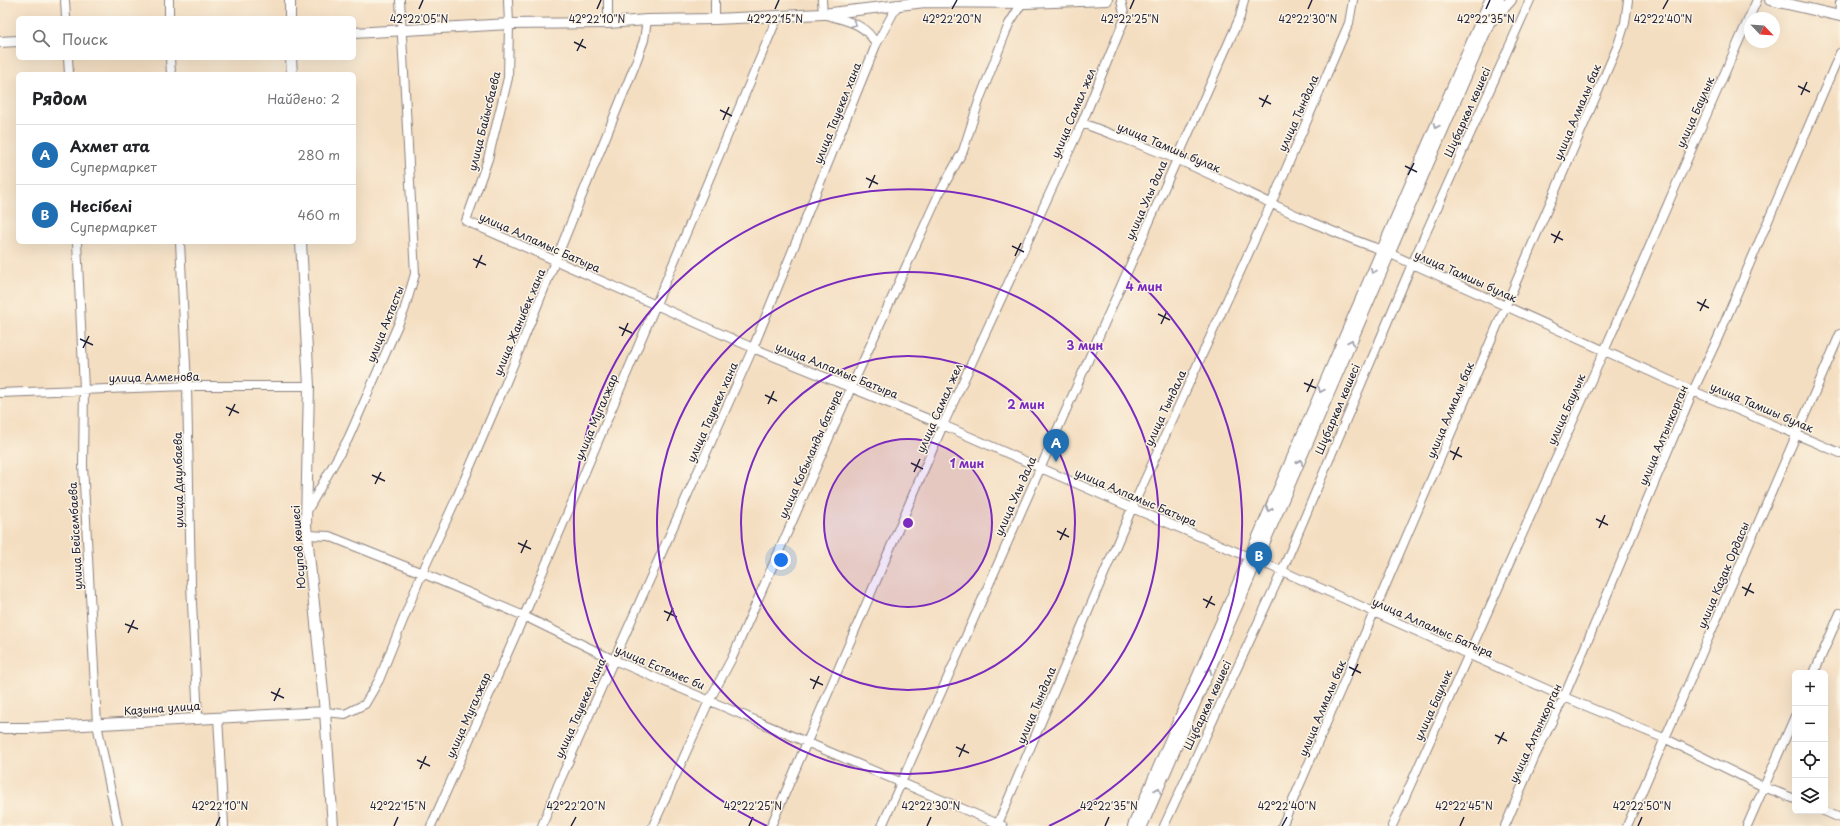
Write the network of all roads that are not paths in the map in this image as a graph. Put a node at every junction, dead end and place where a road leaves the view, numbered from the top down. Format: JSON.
{"nodes":[{"id":1,"x":65,"y":0,"type":"edge"},
{"id":2,"x":169,"y":0,"type":"edge"},
{"id":3,"x":290,"y":0,"type":"edge"},
{"id":4,"x":400,"y":0,"type":"edge"},
{"id":5,"x":508,"y":0,"type":"edge"},
{"id":6,"x":608,"y":0,"type":"edge"},
{"id":7,"x":715,"y":0,"type":"edge"},
{"id":8,"x":822,"y":0,"type":"edge"},
{"id":9,"x":1107,"y":0,"type":"edge"},
{"id":10,"x":1121,"y":0,"type":"edge"},
{"id":11,"x":1244,"y":0,"type":"edge"},
{"id":12,"x":1353,"y":0,"type":"edge"},
{"id":13,"x":1480,"y":0,"type":"edge"},
{"id":14,"x":1490,"y":0,"type":"edge"},
{"id":15,"x":1499,"y":0,"type":"edge"},
{"id":16,"x":1511,"y":0,"type":"edge"},
{"id":17,"x":1530,"y":0,"type":"edge"},
{"id":18,"x":1628,"y":0,"type":"edge"},
{"id":19,"x":1757,"y":0,"type":"edge"},
{"id":20,"x":1770,"y":0,"type":"edge"},
{"id":21,"x":925,"y":1,"type":"edge"},
{"id":22,"x":1022,"y":1,"type":"edge"},
{"id":23,"x":1840,"y":3,"type":"edge"},
{"id":24,"x":898,"y":4,"type":"junction"},
{"id":25,"x":823,"y":14,"type":"junction"},
{"id":26,"x":66,"y":16,"type":"edge"},
{"id":27,"x":169,"y":16,"type":"edge"},
{"id":28,"x":290,"y":16,"type":"edge"},
{"id":29,"x":778,"y":16,"type":"junction"},
{"id":30,"x":1839,"y":16,"type":"edge"},
{"id":31,"x":715,"y":19,"type":"junction"},
{"id":32,"x":647,"y":20,"type":"junction"},
{"id":33,"x":1482,"y":20,"type":"junction"},
{"id":34,"x":608,"y":23,"type":"junction"},
{"id":35,"x":509,"y":24,"type":"junction"},
{"id":36,"x":1486,"y":31,"type":"junction"},
{"id":37,"x":401,"y":32,"type":"junction"},
{"id":38,"x":356,"y":33,"type":"edge"},
{"id":39,"x":16,"y":41,"type":"edge"},
{"id":40,"x":0,"y":42,"type":"edge"},
{"id":41,"x":876,"y":45,"type":"junction"},
{"id":42,"x":1840,"y":53,"type":"edge"},
{"id":43,"x":68,"y":60,"type":"edge"},
{"id":44,"x":170,"y":60,"type":"edge"},
{"id":45,"x":291,"y":60,"type":"edge"},
{"id":46,"x":69,"y":72,"type":"edge"},
{"id":47,"x":171,"y":72,"type":"edge"},
{"id":48,"x":292,"y":72,"type":"edge"},
{"id":49,"x":1082,"y":123,"type":"junction"},
{"id":50,"x":1176,"y":159,"type":"junction"},
{"id":51,"x":1270,"y":204,"type":"junction"},
{"id":52,"x":466,"y":221,"type":"joint"},
{"id":53,"x":77,"y":244,"type":"edge"},
{"id":54,"x":180,"y":244,"type":"edge"},
{"id":55,"x":301,"y":244,"type":"edge"},
{"id":56,"x":1386,"y":251,"type":"junction"},
{"id":57,"x":557,"y":261,"type":"junction"},
{"id":58,"x":1412,"y":264,"type":"junction"},
{"id":59,"x":654,"y":305,"type":"junction"},
{"id":60,"x":1507,"y":305,"type":"junction"},
{"id":61,"x":1840,"y":334,"type":"edge"},
{"id":62,"x":753,"y":348,"type":"junction"},
{"id":63,"x":1604,"y":351,"type":"junction"},
{"id":64,"x":187,"y":386,"type":"junction"},
{"id":65,"x":309,"y":386,"type":"junction"},
{"id":66,"x":851,"y":388,"type":"junction"},
{"id":67,"x":84,"y":389,"type":"junction"},
{"id":68,"x":1693,"y":391,"type":"junction"},
{"id":69,"x":0,"y":393,"type":"edge"},
{"id":70,"x":943,"y":425,"type":"junction"},
{"id":71,"x":1796,"y":433,"type":"junction"},
{"id":72,"x":1840,"y":453,"type":"edge"},
{"id":73,"x":1039,"y":468,"type":"junction"},
{"id":74,"x":1132,"y":508,"type":"junction"},
{"id":75,"x":307,"y":511,"type":"junction"},
{"id":76,"x":307,"y":535,"type":"junction"},
{"id":77,"x":1253,"y":558,"type":"junction"},
{"id":78,"x":1282,"y":571,"type":"junction"},
{"id":79,"x":422,"y":573,"type":"junction"},
{"id":80,"x":1375,"y":613,"type":"junction"},
{"id":81,"x":1840,"y":613,"type":"edge"},
{"id":82,"x":524,"y":616,"type":"junction"},
{"id":83,"x":1467,"y":654,"type":"junction"},
{"id":84,"x":614,"y":660,"type":"junction"},
{"id":85,"x":1815,"y":670,"type":"edge"},
{"id":86,"x":1564,"y":697,"type":"junction"},
{"id":87,"x":710,"y":701,"type":"junction"},
{"id":88,"x":325,"y":712,"type":"junction"},
{"id":89,"x":218,"y":717,"type":"junction"},
{"id":90,"x":198,"y":718,"type":"junction"},
{"id":91,"x":1792,"y":723,"type":"edge"},
{"id":92,"x":97,"y":724,"type":"junction"},
{"id":93,"x":0,"y":728,"type":"edge"},
{"id":94,"x":1666,"y":739,"type":"junction"},
{"id":95,"x":808,"y":743,"type":"junction"},
{"id":96,"x":901,"y":783,"type":"junction"},
{"id":97,"x":1764,"y":787,"type":"junction"},
{"id":98,"x":1792,"y":798,"type":"edge"},
{"id":99,"x":1828,"y":813,"type":"edge"},
{"id":100,"x":1840,"y":818,"type":"edge"},
{"id":101,"x":999,"y":825,"type":"edge"},
{"id":102,"x":118,"y":826,"type":"edge"},
{"id":103,"x":224,"y":826,"type":"edge"},
{"id":104,"x":333,"y":826,"type":"edge"},
{"id":105,"x":431,"y":826,"type":"edge"},
{"id":106,"x":542,"y":826,"type":"edge"},
{"id":107,"x":653,"y":826,"type":"edge"},
{"id":108,"x":771,"y":826,"type":"edge"},
{"id":109,"x":882,"y":826,"type":"edge"},
{"id":110,"x":1133,"y":826,"type":"edge"},
{"id":111,"x":1142,"y":826,"type":"edge"},
{"id":112,"x":1164,"y":826,"type":"edge"},
{"id":113,"x":1282,"y":826,"type":"edge"},
{"id":114,"x":1392,"y":826,"type":"edge"},
{"id":115,"x":1505,"y":826,"type":"edge"},
{"id":116,"x":1627,"y":826,"type":"edge"},
{"id":117,"x":1747,"y":826,"type":"edge"}],
"edges":[{"from":1,"to":26,"type":"street"},
{"from":2,"to":27,"type":"street"},
{"from":3,"to":28,"type":"street"},
{"from":4,"to":37,"type":"street","name":"улица Актасты"},
{"from":5,"to":35,"type":"street","name":"улица Байысбаева"},
{"from":6,"to":34,"type":"street"},
{"from":7,"to":31,"type":"street"},
{"from":8,"to":25,"type":"street"},
{"from":9,"to":22,"type":"street"},
{"from":10,"to":49,"type":"street","name":"улица Самал жел"},
{"from":11,"to":50,"type":"street","name":"улица Улы дала"},
{"from":12,"to":51,"type":"street","name":"улица Тындала"},
{"from":13,"to":33,"type":"street"},
{"from":14,"to":33,"type":"street","name":"Шұбаркөл көшесі"},
{"from":15,"to":36,"type":"street","name":"Шұбаркөл көшесі"},
{"from":16,"to":36,"type":"street"},
{"from":17,"to":58,"type":"street","name":"Шұбаркөл көшесі"},
{"from":18,"to":60,"type":"street","name":"улица Алмалы бак"},
{"from":19,"to":63,"type":"street","name":"улица Баулык"},
{"from":20,"to":30,"type":"street"},
{"from":21,"to":22,"type":"street"},
{"from":21,"to":24,"type":"street"},
{"from":22,"to":66,"type":"street","name":"улица Кобыланды батыра"},
{"from":23,"to":30,"type":"street"},
{"from":24,"to":25,"type":"street"},
{"from":24,"to":41,"type":"street","name":"улица Тауекел хана"},
{"from":25,"to":29,"type":"street"},
{"from":25,"to":41,"type":"street","one_way":true},
{"from":29,"to":31,"type":"street"},
{"from":29,"to":59,"type":"street","name":"улица Мугалжар"},
{"from":31,"to":32,"type":"street"},
{"from":32,"to":34,"type":"street"},
{"from":32,"to":57,"type":"street","name":"улица Жанибек хана"},
{"from":33,"to":56,"type":"street","name":"Шұбаркөл көшесі","one_way":true},
{"from":34,"to":35,"type":"street"},
{"from":35,"to":37,"type":"street"},
{"from":35,"to":52,"type":"street","name":"улица Байысбаева"},
{"from":36,"to":56,"type":"street","name":"Шұбаркөл көшесі"},
{"from":37,"to":38,"type":"street"},
{"from":37,"to":75,"type":"street","name":"улица Актасты"},
{"from":39,"to":40,"type":"street"},
{"from":41,"to":62,"type":"street","name":"улица Тауекел хана"},
{"from":42,"to":68,"type":"street","name":"улица Алтынкорган"},
{"from":43,"to":46,"type":"street"},
{"from":44,"to":47,"type":"street"},
{"from":45,"to":48,"type":"street"},
{"from":49,"to":50,"type":"street","name":"улица Тамшы булак"},
{"from":49,"to":70,"type":"street","name":"улица Самал жел"},
{"from":50,"to":51,"type":"street","name":"улица Тамшы булак"},
{"from":50,"to":73,"type":"street","name":"улица Улы дала"},
{"from":51,"to":56,"type":"street","name":"улица Тамшы булак"},
{"from":51,"to":74,"type":"street","name":"улица Тындала"},
{"from":52,"to":57,"type":"street","name":"улица Алпамыс Батыра"},
{"from":53,"to":67,"type":"street","name":"улица Бейсембаева"},
{"from":54,"to":64,"type":"street","name":"улица Даулбаева"},
{"from":55,"to":65,"type":"street","name":"Юсупов көшесі"},
{"from":56,"to":58,"type":"street","name":"улица Тамшы булак"},
{"from":56,"to":77,"type":"street","name":"Шұбаркөл көшесі"},
{"from":57,"to":59,"type":"street","name":"улица Алпамыс Батыра"},
{"from":57,"to":79,"type":"street","name":"улица Жанибек хана"},
{"from":58,"to":60,"type":"street","name":"улица Тамшы булак"},
{"from":58,"to":78,"type":"street","name":"Шұбаркөл көшесі"},
{"from":59,"to":62,"type":"street","name":"улица Алпамыс Батыра"},
{"from":59,"to":82,"type":"street","name":"улица Мугалжар"},
{"from":60,"to":63,"type":"street","name":"улица Тамшы булак"},
{"from":60,"to":80,"type":"street","name":"улица Алмалы бак"},
{"from":61,"to":71,"type":"street","name":"улица Казак Ордасы"},
{"from":62,"to":66,"type":"street","name":"улица Алпамыс Батыра"},
{"from":62,"to":84,"type":"street","name":"улица Тауекел хана"},
{"from":63,"to":68,"type":"street","name":"улица Тамшы булак"},
{"from":63,"to":83,"type":"street","name":"улица Баулык"},
{"from":64,"to":65,"type":"street","name":"улица Алменова"},
{"from":64,"to":67,"type":"street","name":"улица Алменова"},
{"from":64,"to":90,"type":"street","name":"улица Даулбаева"},
{"from":65,"to":75,"type":"street","name":"Юсупов көшесі"},
{"from":66,"to":70,"type":"street","name":"улица Алпамыс Батыра"},
{"from":66,"to":87,"type":"street","name":"улица Кобыланды батыра"},
{"from":67,"to":69,"type":"street","name":"улица Алменова"},
{"from":67,"to":92,"type":"street","name":"улица Бейсембаева"},
{"from":68,"to":71,"type":"street","name":"улица Тамшы булак"},
{"from":68,"to":86,"type":"street","name":"улица Алтынкорган"},
{"from":70,"to":73,"type":"street","name":"улица Алпамыс Батыра"},
{"from":70,"to":95,"type":"street","name":"улица Самал жел"},
{"from":71,"to":72,"type":"street","name":"улица Тамшы булак"},
{"from":71,"to":94,"type":"street","name":"улица Казак Ордасы"},
{"from":73,"to":74,"type":"street","name":"улица Алпамыс Батыра"},
{"from":73,"to":96,"type":"street","name":"улица Улы дала"},
{"from":74,"to":77,"type":"street","name":"улица Алпамыс Батыра"},
{"from":74,"to":101,"type":"street","name":"улица Тындала"},
{"from":75,"to":76,"type":"street","name":"Юсупов көшесі"},
{"from":76,"to":79,"type":"street","name":"улица Естемес би"},
{"from":76,"to":88,"type":"street","name":"Юсупов көшесі"},
{"from":77,"to":78,"type":"street","name":"улица Алпамыс Батыра"},
{"from":77,"to":110,"type":"street","name":"Шұбаркөл көшесі"},
{"from":111,"to":77,"type":"street","name":"Шұбаркөл көшесі","one_way":true},
{"from":78,"to":80,"type":"street","name":"улица Алпамыс Батыра"},
{"from":78,"to":112,"type":"street","name":"Шұбаркөл көшесі"},
{"from":79,"to":82,"type":"street","name":"улица Естемес би"},
{"from":79,"to":88,"type":"street","name":"улица Жанибек хана"},
{"from":80,"to":83,"type":"street","name":"улица Алпамыс Батыра"},
{"from":80,"to":113,"type":"street","name":"улица Алмалы бак"},
{"from":81,"to":85,"type":"street"},
{"from":82,"to":84,"type":"street","name":"улица Естемес би"},
{"from":82,"to":105,"type":"street","name":"улица Мугалжар"},
{"from":83,"to":86,"type":"street","name":"улица Алпамыс Батыра"},
{"from":83,"to":114,"type":"street","name":"улица Баулык"},
{"from":84,"to":87,"type":"street","name":"улица Естемес би"},
{"from":84,"to":106,"type":"street","name":"улица Тауекел хана"},
{"from":86,"to":94,"type":"street","name":"улица Алпамыс Батыра"},
{"from":86,"to":115,"type":"street","name":"улица Алтынкорган"},
{"from":87,"to":95,"type":"street","name":"улица Естемес би"},
{"from":87,"to":107,"type":"street","name":"улица Кобыланды батыра"},
{"from":88,"to":89,"type":"street","name":"Казына улица"},
{"from":88,"to":104,"type":"street","name":"Юсупов көшесі"},
{"from":89,"to":90,"type":"street","name":"Казына улица"},
{"from":89,"to":103,"type":"street"},
{"from":90,"to":92,"type":"street","name":"Казына улица"},
{"from":91,"to":97,"type":"street"},
{"from":92,"to":93,"type":"street","name":"Казына улица"},
{"from":92,"to":102,"type":"street","name":"улица Бейсембаева"},
{"from":94,"to":97,"type":"street","name":"улица Алпамыс Батыра"},
{"from":94,"to":116,"type":"street","name":"улица Казак Ордасы"},
{"from":95,"to":96,"type":"street","name":"улица Естемес би"},
{"from":95,"to":108,"type":"street","name":"улица Самал жел"},
{"from":96,"to":101,"type":"street","name":"улица Естемес би"},
{"from":96,"to":109,"type":"street","name":"улица Улы дала"},
{"from":97,"to":98,"type":"street","name":"улица Алпамыс Батыра"},
{"from":97,"to":117,"type":"street"},
{"from":99,"to":100,"type":"street"}]}
